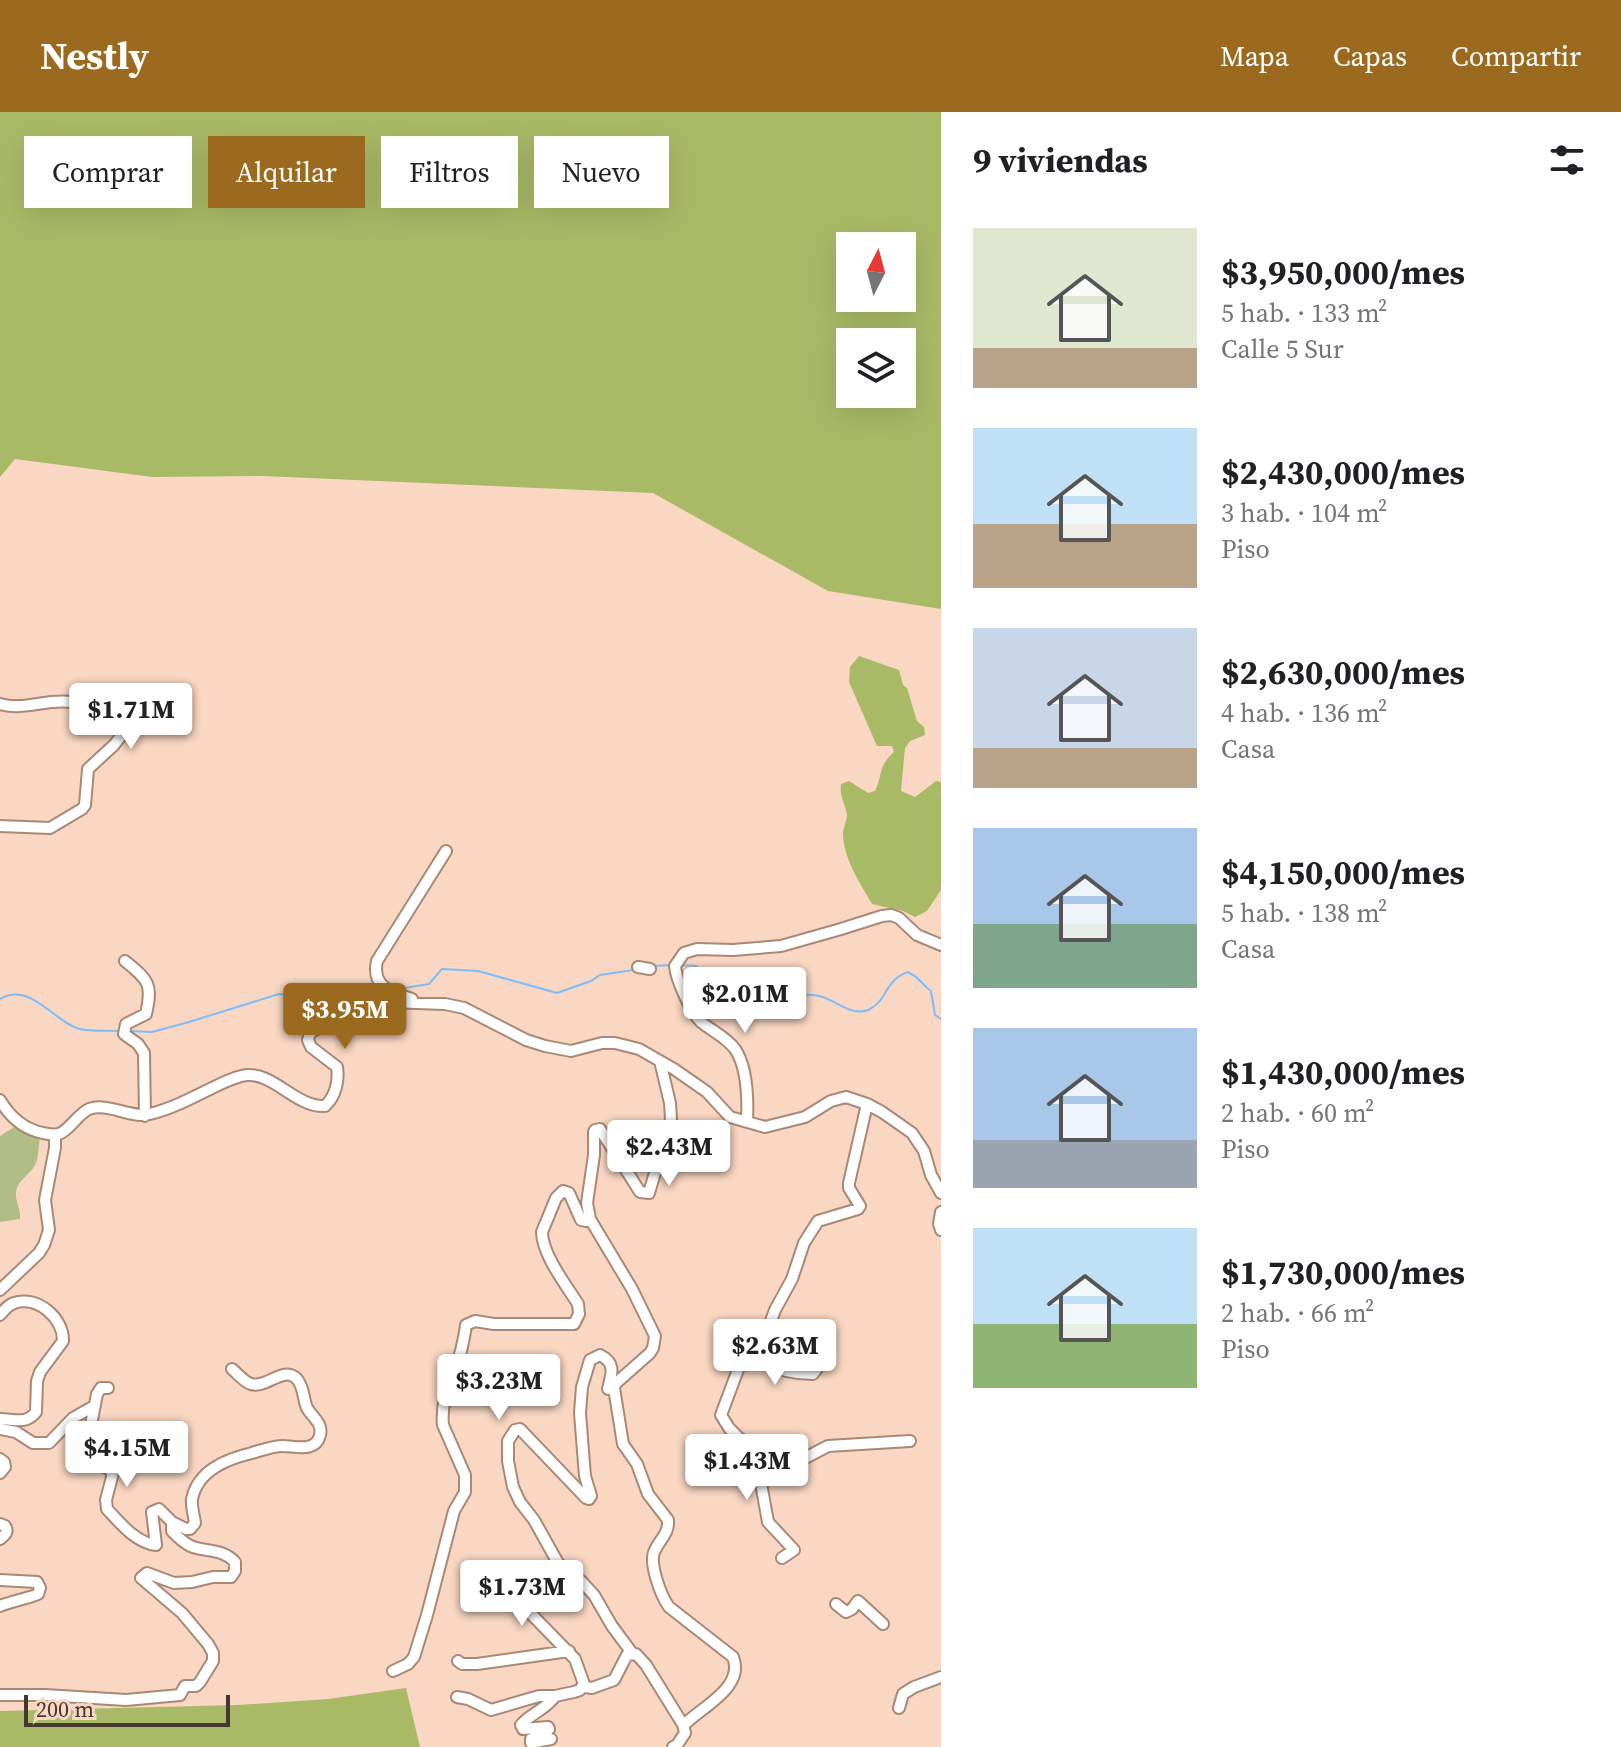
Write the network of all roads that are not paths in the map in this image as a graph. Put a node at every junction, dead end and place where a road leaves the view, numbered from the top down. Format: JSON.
{"nodes":[{"id":1,"x":0,"y":704,"type":"edge"},
{"id":2,"x":0,"y":826,"type":"edge"},
{"id":3,"x":446,"y":851,"type":"dead end"},
{"id":4,"x":941,"y":945,"type":"edge"},
{"id":5,"x":125,"y":961,"type":"dead end"},
{"id":6,"x":638,"y":967,"type":"dead end"},
{"id":7,"x":650,"y":969,"type":"dead end"},
{"id":8,"x":422,"y":1002,"type":"junction"},
{"id":9,"x":660,"y":1061,"type":"junction"},
{"id":10,"x":0,"y":1100,"type":"edge"},
{"id":11,"x":867,"y":1104,"type":"junction"},
{"id":12,"x":145,"y":1116,"type":"junction"},
{"id":13,"x":747,"y":1122,"type":"junction"},
{"id":14,"x":55,"y":1135,"type":"junction"},
{"id":15,"x":941,"y":1193,"type":"edge"},
{"id":16,"x":941,"y":1212,"type":"edge"},
{"id":17,"x":590,"y":1219,"type":"junction"},
{"id":18,"x":941,"y":1230,"type":"edge"},
{"id":19,"x":0,"y":1290,"type":"edge"},
{"id":20,"x":0,"y":1315,"type":"edge"},
{"id":21,"x":772,"y":1334,"type":"junction"},
{"id":22,"x":821,"y":1363,"type":"dead end"},
{"id":23,"x":232,"y":1369,"type":"dead end"},
{"id":24,"x":108,"y":1388,"type":"dead end"},
{"id":25,"x":615,"y":1402,"type":"junction"},
{"id":26,"x":94,"y":1406,"type":"junction"},
{"id":27,"x":0,"y":1419,"type":"edge"},
{"id":28,"x":0,"y":1429,"type":"edge"},
{"id":29,"x":910,"y":1441,"type":"dead end"},
{"id":30,"x":760,"y":1450,"type":"junction"},
{"id":31,"x":0,"y":1459,"type":"edge"},
{"id":32,"x":0,"y":1473,"type":"edge"},
{"id":33,"x":172,"y":1522,"type":"junction"},
{"id":34,"x":0,"y":1524,"type":"edge"},
{"id":35,"x":0,"y":1539,"type":"edge"},
{"id":36,"x":782,"y":1558,"type":"dead end"},
{"id":37,"x":0,"y":1580,"type":"edge"},
{"id":38,"x":499,"y":1581,"type":"dead end"},
{"id":39,"x":836,"y":1604,"type":"dead end"},
{"id":40,"x":0,"y":1606,"type":"edge"},
{"id":41,"x":883,"y":1624,"type":"dead end"},
{"id":42,"x":569,"y":1651,"type":"junction"},
{"id":43,"x":632,"y":1653,"type":"junction"},
{"id":44,"x":458,"y":1661,"type":"dead end"},
{"id":45,"x":393,"y":1671,"type":"dead end"},
{"id":46,"x":941,"y":1677,"type":"edge"},
{"id":47,"x":583,"y":1685,"type":"junction"},
{"id":48,"x":0,"y":1695,"type":"edge"},
{"id":49,"x":555,"y":1696,"type":"junction"},
{"id":50,"x":457,"y":1697,"type":"dead end"},
{"id":51,"x":899,"y":1708,"type":"dead end"},
{"id":52,"x":683,"y":1724,"type":"junction"},
{"id":53,"x":551,"y":1739,"type":"dead end"},
{"id":54,"x":673,"y":1747,"type":"edge"}],
"edges":[{"from":1,"to":2,"type":"street"},
{"from":3,"to":8,"type":"street"},
{"from":4,"to":13,"type":"street"},
{"from":5,"to":12,"type":"street"},
{"from":6,"to":7,"type":"street"},
{"from":8,"to":9,"type":"street"},
{"from":8,"to":12,"type":"street"},
{"from":9,"to":13,"type":"street"},
{"from":9,"to":17,"type":"street"},
{"from":10,"to":14,"type":"street"},
{"from":11,"to":13,"type":"street"},
{"from":11,"to":15,"type":"street"},
{"from":11,"to":21,"type":"street"},
{"from":12,"to":14,"type":"street"},
{"from":14,"to":19,"type":"street"},
{"from":16,"to":18,"type":"street"},
{"from":17,"to":25,"type":"street"},
{"from":17,"to":45,"type":"street"},
{"from":20,"to":27,"type":"street"},
{"from":21,"to":22,"type":"street"},
{"from":21,"to":30,"type":"street"},
{"from":23,"to":33,"type":"street"},
{"from":24,"to":26,"type":"street"},
{"from":25,"to":43,"type":"street"},
{"from":25,"to":52,"type":"street"},
{"from":26,"to":28,"type":"street"},
{"from":26,"to":33,"type":"street"},
{"from":29,"to":30,"type":"street"},
{"from":30,"to":36,"type":"street"},
{"from":31,"to":32,"type":"street"},
{"from":33,"to":48,"type":"street"},
{"from":34,"to":35,"type":"street"},
{"from":37,"to":40,"type":"street"},
{"from":38,"to":42,"type":"street"},
{"from":39,"to":41,"type":"street"},
{"from":42,"to":44,"type":"street"},
{"from":42,"to":47,"type":"street"},
{"from":43,"to":47,"type":"street"},
{"from":43,"to":52,"type":"street"},
{"from":46,"to":51,"type":"street"},
{"from":47,"to":49,"type":"street"},
{"from":49,"to":50,"type":"street"},
{"from":49,"to":53,"type":"street"},
{"from":52,"to":54,"type":"street"}]}
